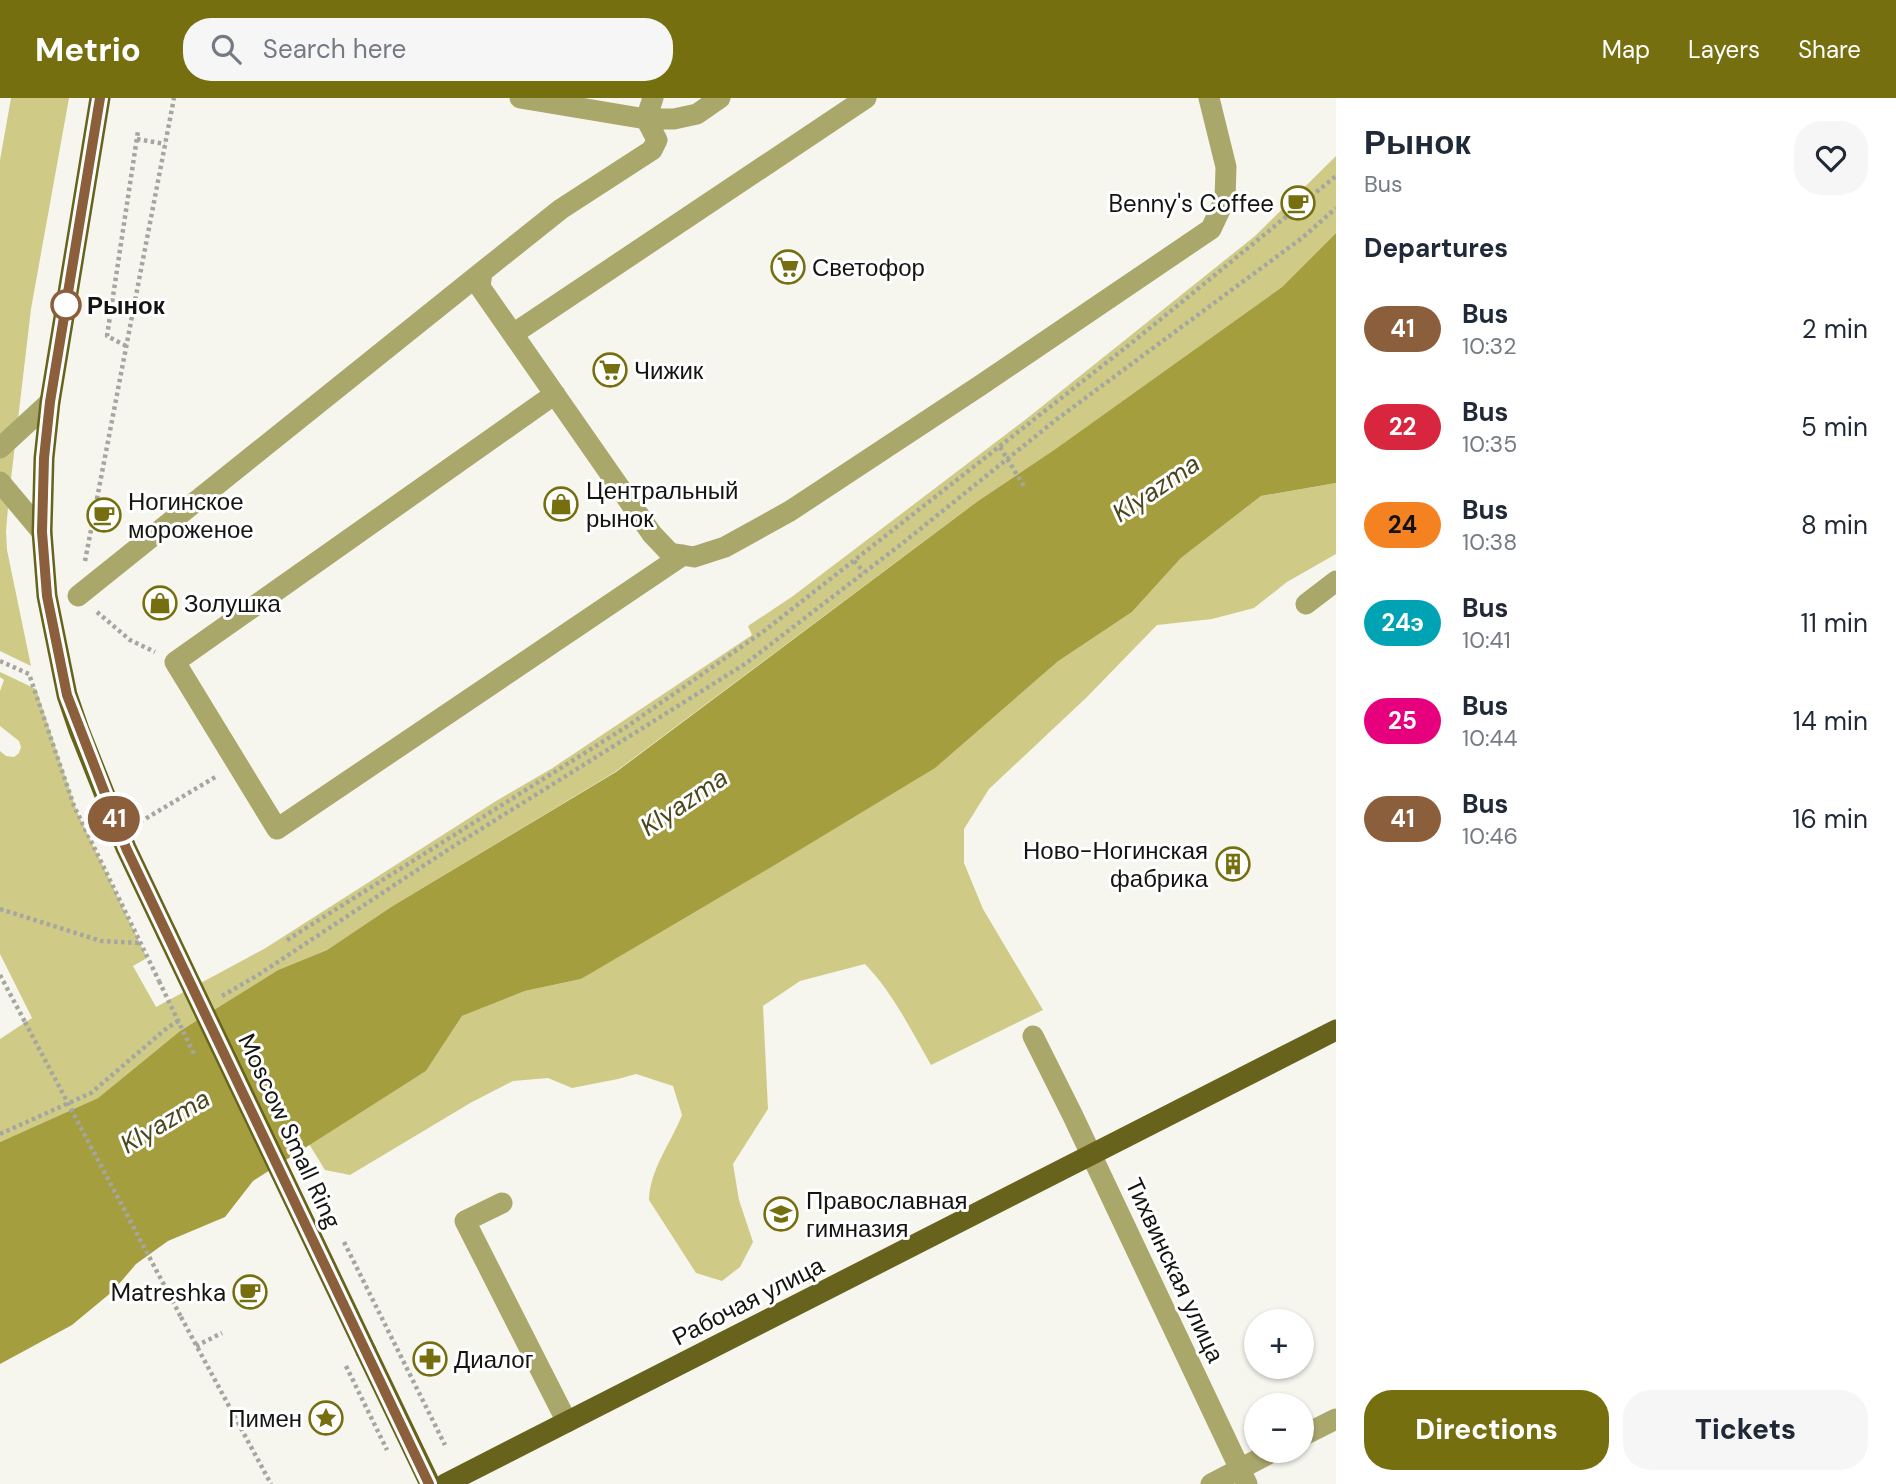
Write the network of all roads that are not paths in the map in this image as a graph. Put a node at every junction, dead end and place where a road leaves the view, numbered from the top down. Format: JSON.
{"nodes":[{"id":1,"x":100,"y":98,"type":"edge"},
{"id":2,"x":520,"y":98,"type":"edge"},
{"id":3,"x":653,"y":98,"type":"edge"},
{"id":4,"x":720,"y":98,"type":"edge"},
{"id":5,"x":866,"y":98,"type":"edge"},
{"id":6,"x":1209,"y":98,"type":"edge"},
{"id":7,"x":646,"y":119,"type":"junction"},
{"id":8,"x":482,"y":272,"type":"junction"},
{"id":9,"x":513,"y":334,"type":"junction"},
{"id":10,"x":555,"y":394,"type":"junction"},
{"id":11,"x":50,"y":402,"type":"junction"},
{"id":12,"x":0,"y":448,"type":"edge"},
{"id":13,"x":0,"y":482,"type":"edge"},
{"id":14,"x":42,"y":532,"type":"junction"},
{"id":15,"x":683,"y":555,"type":"junction"},
{"id":16,"x":1336,"y":581,"type":"edge"},
{"id":17,"x":78,"y":596,"type":"road end"},
{"id":18,"x":1306,"y":604,"type":"dead end"},
{"id":19,"x":1336,"y":1030,"type":"edge"},
{"id":20,"x":1033,"y":1036,"type":"dead end"},
{"id":21,"x":1092,"y":1155,"type":"junction"},
{"id":22,"x":502,"y":1203,"type":"dead end"},
{"id":23,"x":1336,"y":1419,"type":"edge"},
{"id":24,"x":567,"y":1422,"type":"junction"},
{"id":25,"x":1314,"y":1430,"type":"edge"},
{"id":26,"x":1259,"y":1463,"type":"edge"},
{"id":27,"x":1243,"y":1476,"type":"edge"},
{"id":28,"x":429,"y":1484,"type":"edge"},
{"id":29,"x":445,"y":1484,"type":"edge"},
{"id":30,"x":1211,"y":1484,"type":"edge"}],
"edges":[{"from":1,"to":11,"type":"main road","name":"Moscow Small Ring"},
{"from":2,"to":7,"type":"street"},
{"from":3,"to":7,"type":"street"},
{"from":4,"to":7,"type":"street"},
{"from":5,"to":9,"type":"street"},
{"from":6,"to":15,"type":"street"},
{"from":7,"to":8,"type":"street"},
{"from":8,"to":9,"type":"street"},
{"from":8,"to":17,"type":"street"},
{"from":9,"to":10,"type":"street"},
{"from":10,"to":15,"type":"street"},
{"from":10,"to":15,"type":"street"},
{"from":11,"to":12,"type":"street"},
{"from":11,"to":14,"type":"main road","name":"Moscow Small Ring"},
{"from":13,"to":14,"type":"street"},
{"from":14,"to":28,"type":"main road","name":"Moscow Small Ring","bridge":true},
{"from":16,"to":18,"type":"street"},
{"from":19,"to":21,"type":"main road","name":"Рабочая улица"},
{"from":20,"to":21,"type":"street","name":"Тихвинская улица"},
{"from":21,"to":24,"type":"main road","name":"Рабочая улица"},
{"from":21,"to":27,"type":"street","name":"Тихвинская улица"},
{"from":22,"to":24,"type":"street"},
{"from":23,"to":25,"type":"street"},
{"from":24,"to":29,"type":"main road","name":"Рабочая улица"},
{"from":26,"to":27,"type":"street"},
{"from":27,"to":30,"type":"street"}]}
